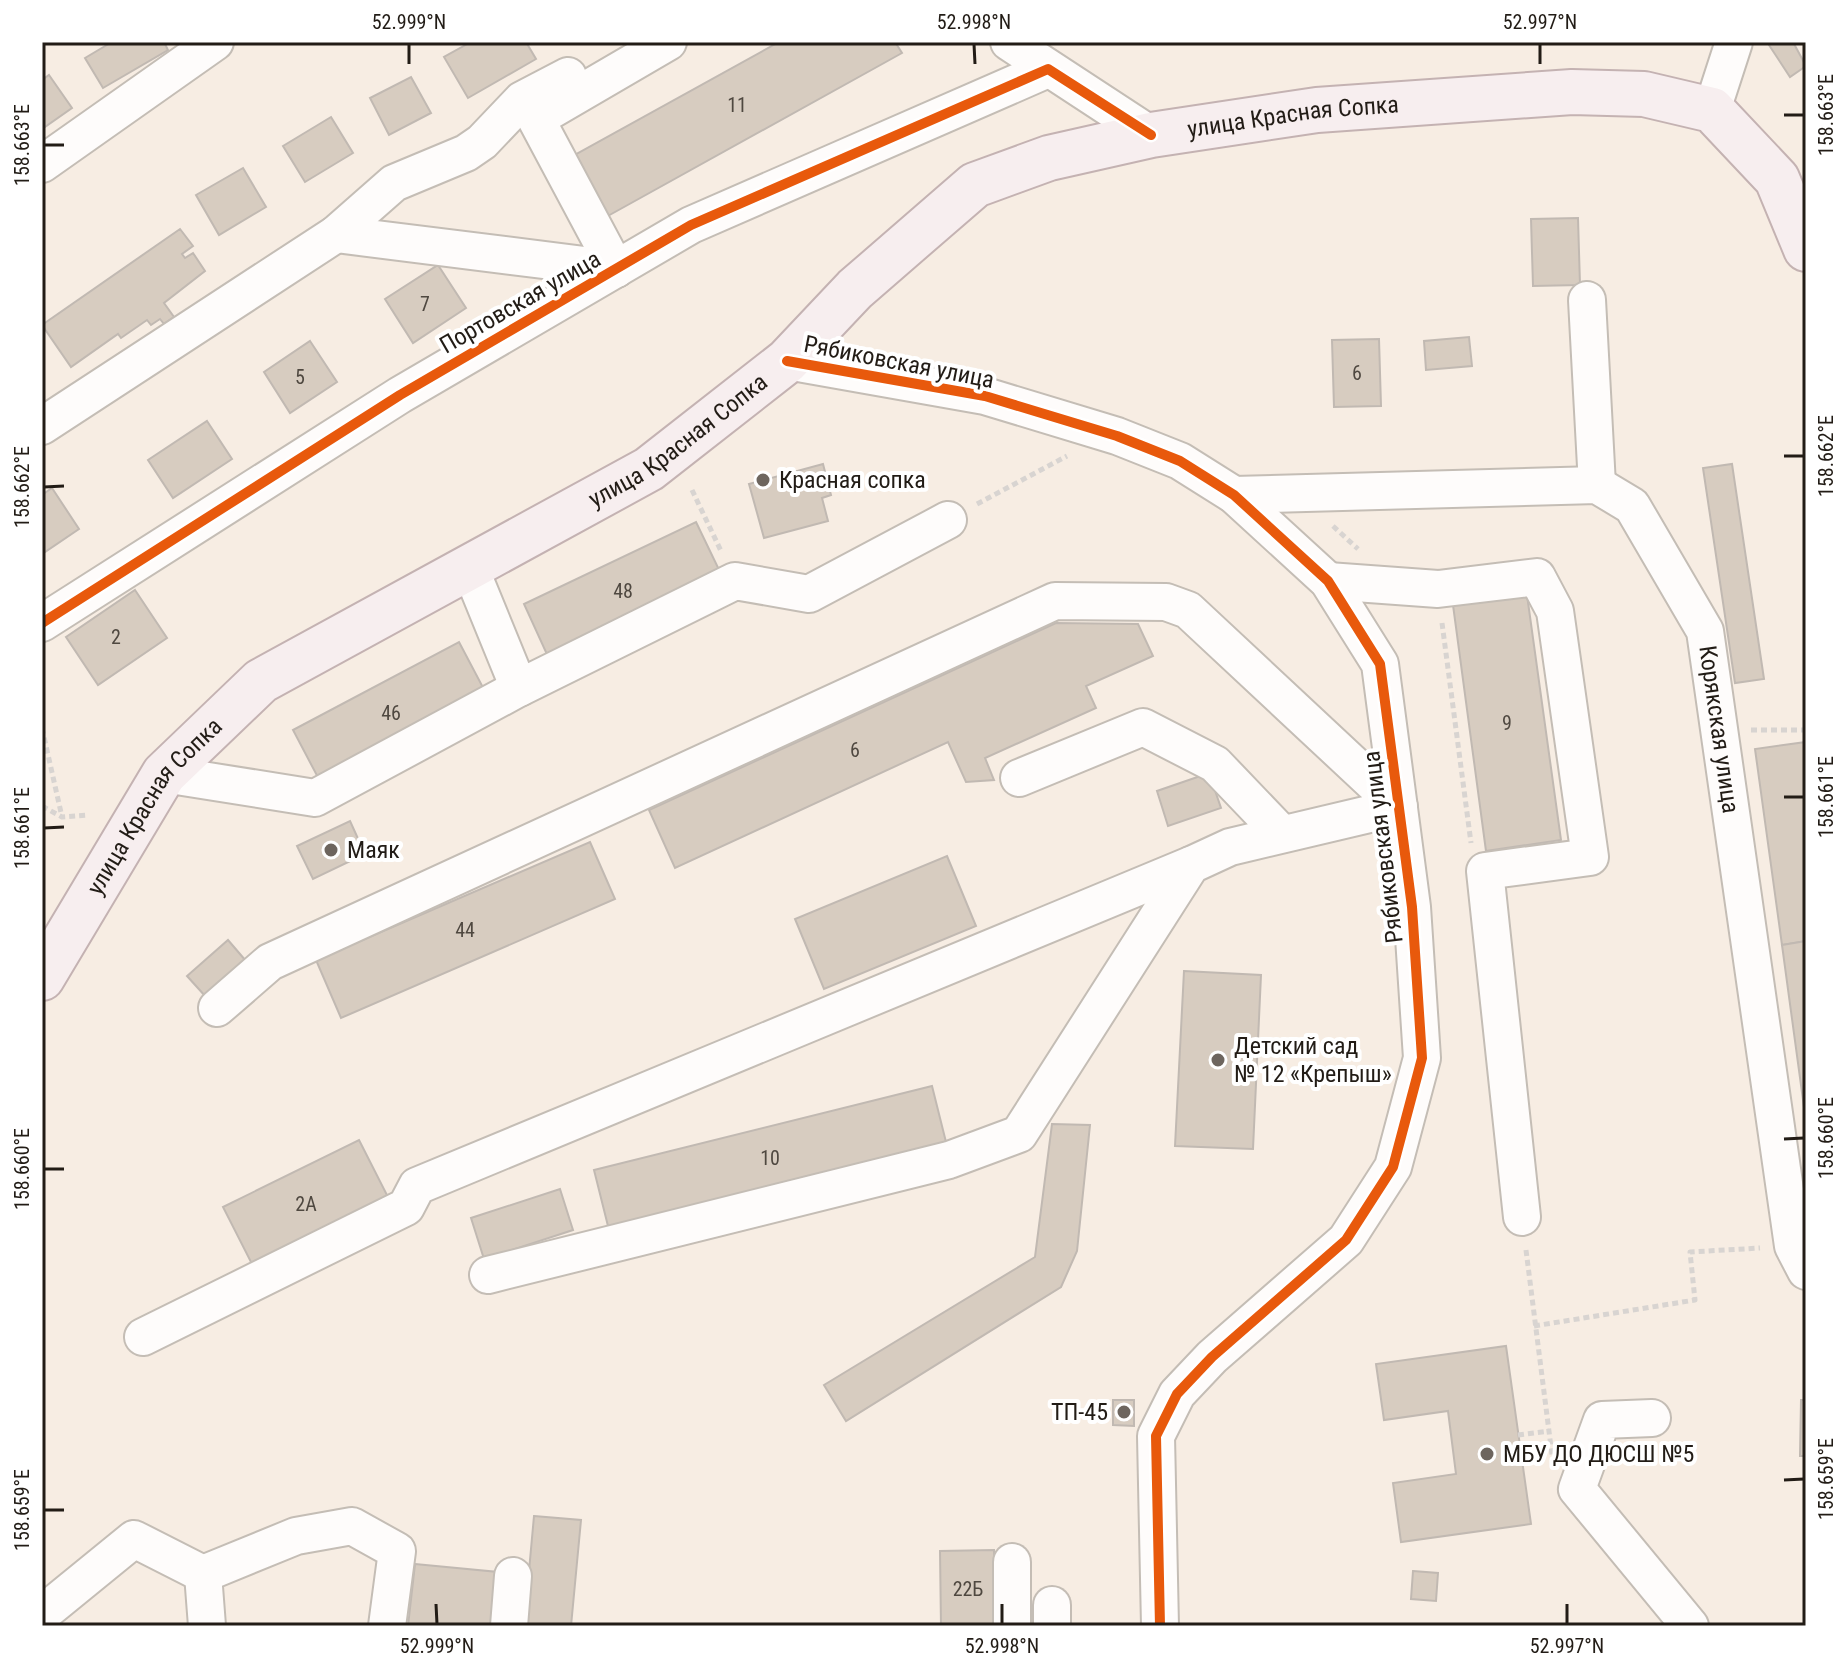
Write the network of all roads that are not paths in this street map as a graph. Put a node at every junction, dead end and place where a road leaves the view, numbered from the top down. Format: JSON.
{"nodes":[{"id":1,"x":215,"y":42,"type":"edge"},
{"id":2,"x":668,"y":42,"type":"edge"},
{"id":3,"x":1009,"y":42,"type":"edge"},
{"id":4,"x":1734,"y":42,"type":"edge"},
{"id":5,"x":1048,"y":69,"type":"junction"},
{"id":6,"x":568,"y":76,"type":"dead end"},
{"id":7,"x":1712,"y":110,"type":"junction"},
{"id":8,"x":1151,"y":135,"type":"junction"},
{"id":9,"x":42,"y":164,"type":"edge"},
{"id":10,"x":336,"y":234,"type":"junction"},
{"id":11,"x":1806,"y":249,"type":"edge"},
{"id":12,"x":616,"y":269,"type":"junction"},
{"id":13,"x":1587,"y":300,"type":"dead end"},
{"id":14,"x":787,"y":361,"type":"junction"},
{"id":15,"x":42,"y":426,"type":"edge"},
{"id":16,"x":1597,"y":485,"type":"junction"},
{"id":17,"x":1234,"y":495,"type":"junction"},
{"id":18,"x":948,"y":520,"type":"road end"},
{"id":19,"x":470,"y":568,"type":"junction"},
{"id":20,"x":1328,"y":581,"type":"junction"},
{"id":21,"x":42,"y":623,"type":"edge"},
{"id":22,"x":519,"y":688,"type":"junction"},
{"id":23,"x":164,"y":774,"type":"junction"},
{"id":24,"x":1019,"y":778,"type":"dead end"},
{"id":25,"x":1399,"y":807,"type":"junction"},
{"id":26,"x":1282,"y":834,"type":"junction"},
{"id":27,"x":1191,"y":865,"type":"junction"},
{"id":28,"x":42,"y":978,"type":"edge"},
{"id":29,"x":217,"y":1008,"type":"dead end"},
{"id":30,"x":1522,"y":1217,"type":"road end"},
{"id":31,"x":1799,"y":1258,"type":"edge"},
{"id":32,"x":488,"y":1275,"type":"dead end"},
{"id":33,"x":143,"y":1337,"type":"dead end"},
{"id":34,"x":1652,"y":1418,"type":"dead end"},
{"id":35,"x":1012,"y":1562,"type":"dead end"},
{"id":36,"x":203,"y":1574,"type":"junction"},
{"id":37,"x":513,"y":1576,"type":"dead end"},
{"id":38,"x":42,"y":1614,"type":"edge"},
{"id":39,"x":207,"y":1626,"type":"edge"},
{"id":40,"x":387,"y":1626,"type":"edge"},
{"id":41,"x":509,"y":1626,"type":"edge"},
{"id":42,"x":1012,"y":1626,"type":"edge"},
{"id":43,"x":1160,"y":1626,"type":"edge"},
{"id":44,"x":1690,"y":1626,"type":"edge"}],
"edges":[{"from":1,"to":9,"type":"street"},
{"from":2,"to":12,"type":"street"},
{"from":3,"to":5,"type":"street"},
{"from":4,"to":7,"type":"street"},
{"from":5,"to":8,"type":"street"},
{"from":5,"to":12,"type":"street","name":"Портовская улица"},
{"from":6,"to":10,"type":"street"},
{"from":7,"to":8,"type":"main road","name":"улица Красная Сопка"},
{"from":7,"to":11,"type":"main road"},
{"from":8,"to":14,"type":"main road","name":"улица Красная Сопка"},
{"from":10,"to":12,"type":"street"},
{"from":10,"to":15,"type":"street"},
{"from":12,"to":21,"type":"street","name":"Портовская улица"},
{"from":13,"to":16,"type":"street"},
{"from":14,"to":17,"type":"street","name":"Рябиковская улица"},
{"from":14,"to":19,"type":"main road","name":"улица Красная Сопка"},
{"from":16,"to":17,"type":"street"},
{"from":16,"to":31,"type":"street","name":"Корякская улица"},
{"from":17,"to":20,"type":"street","name":"Рябиковская улица"},
{"from":18,"to":22,"type":"street"},
{"from":19,"to":22,"type":"street"},
{"from":19,"to":23,"type":"main road","name":"улица Красная Сопка"},
{"from":20,"to":25,"type":"street","name":"Рябиковская улица"},
{"from":20,"to":30,"type":"street"},
{"from":22,"to":23,"type":"street"},
{"from":23,"to":28,"type":"main road","name":"улица Красная Сопка"},
{"from":24,"to":26,"type":"street"},
{"from":25,"to":26,"type":"street"},
{"from":25,"to":29,"type":"street"},
{"from":25,"to":43,"type":"street","name":"Рябиковская улица"},
{"from":26,"to":27,"type":"street"},
{"from":27,"to":32,"type":"street"},
{"from":27,"to":33,"type":"street"},
{"from":34,"to":44,"type":"street"},
{"from":35,"to":42,"type":"street"},
{"from":36,"to":38,"type":"street"},
{"from":36,"to":39,"type":"street"},
{"from":36,"to":40,"type":"street"},
{"from":37,"to":41,"type":"street"}]}
